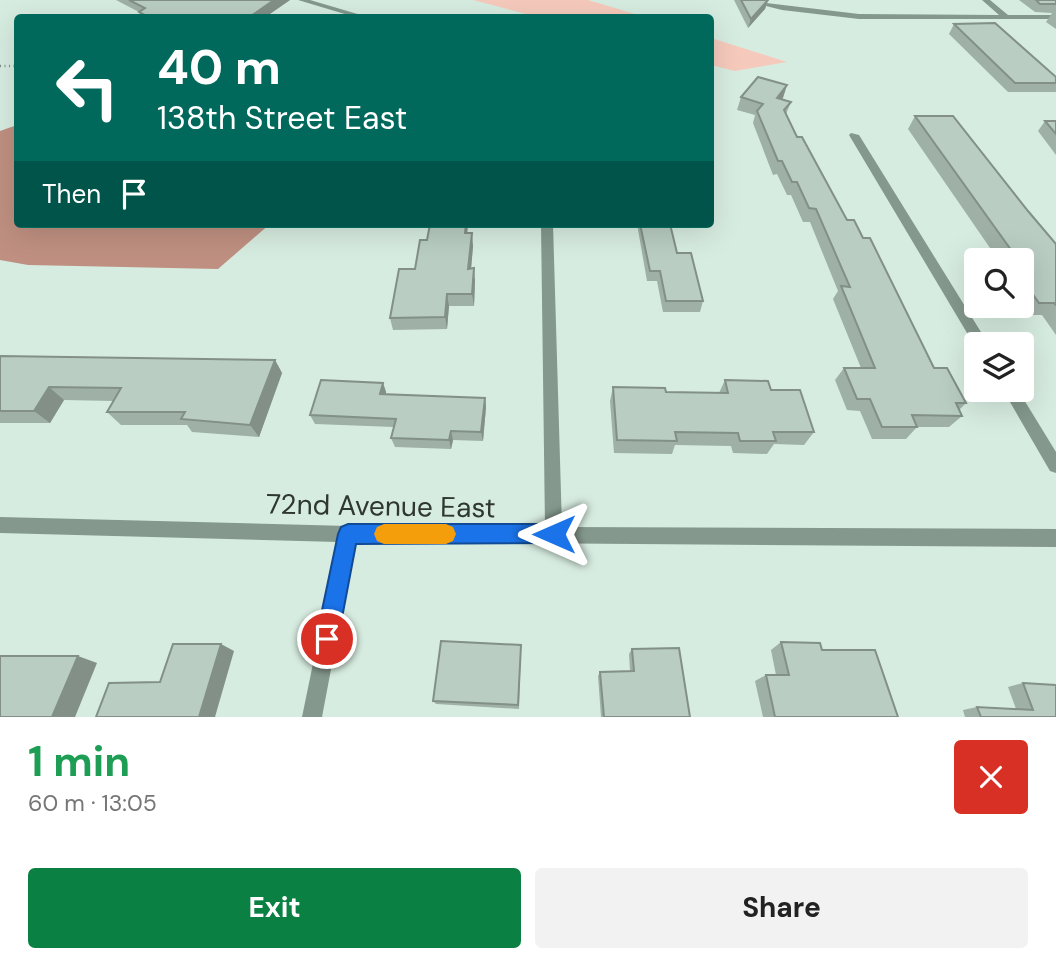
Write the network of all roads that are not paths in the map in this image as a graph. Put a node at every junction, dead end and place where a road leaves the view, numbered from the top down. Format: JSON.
{"nodes":[{"id":1,"x":302,"y":0,"type":"edge"},
{"id":2,"x":745,"y":0,"type":"edge"},
{"id":3,"x":795,"y":0,"type":"edge"},
{"id":4,"x":986,"y":0,"type":"edge"},
{"id":5,"x":800,"y":11,"type":"junction"},
{"id":6,"x":353,"y":14,"type":"edge"},
{"id":7,"x":1005,"y":16,"type":"junction"},
{"id":8,"x":1056,"y":17,"type":"edge"},
{"id":9,"x":854,"y":135,"type":"dead end"},
{"id":10,"x":547,"y":228,"type":"edge"},
{"id":11,"x":974,"y":332,"type":"edge"},
{"id":12,"x":1017,"y":402,"type":"edge"},
{"id":13,"x":1056,"y":466,"type":"edge"},
{"id":14,"x":0,"y":525,"type":"edge"},
{"id":15,"x":348,"y":534,"type":"junction"},
{"id":16,"x":554,"y":534,"type":"junction"},
{"id":17,"x":1056,"y":538,"type":"edge"},
{"id":18,"x":312,"y":717,"type":"edge"}],
"edges":[{"from":1,"to":6,"type":"street"},
{"from":2,"to":5,"type":"street"},
{"from":3,"to":5,"type":"street"},
{"from":4,"to":7,"type":"street"},
{"from":5,"to":7,"type":"street"},
{"from":7,"to":8,"type":"street"},
{"from":9,"to":11,"type":"street"},
{"from":10,"to":16,"type":"street"},
{"from":12,"to":13,"type":"street"},
{"from":14,"to":15,"type":"street","name":"72nd Avenue East"},
{"from":15,"to":16,"type":"street","name":"72nd Avenue East"},
{"from":15,"to":18,"type":"street"},
{"from":16,"to":17,"type":"street","name":"72nd Avenue East"}]}
